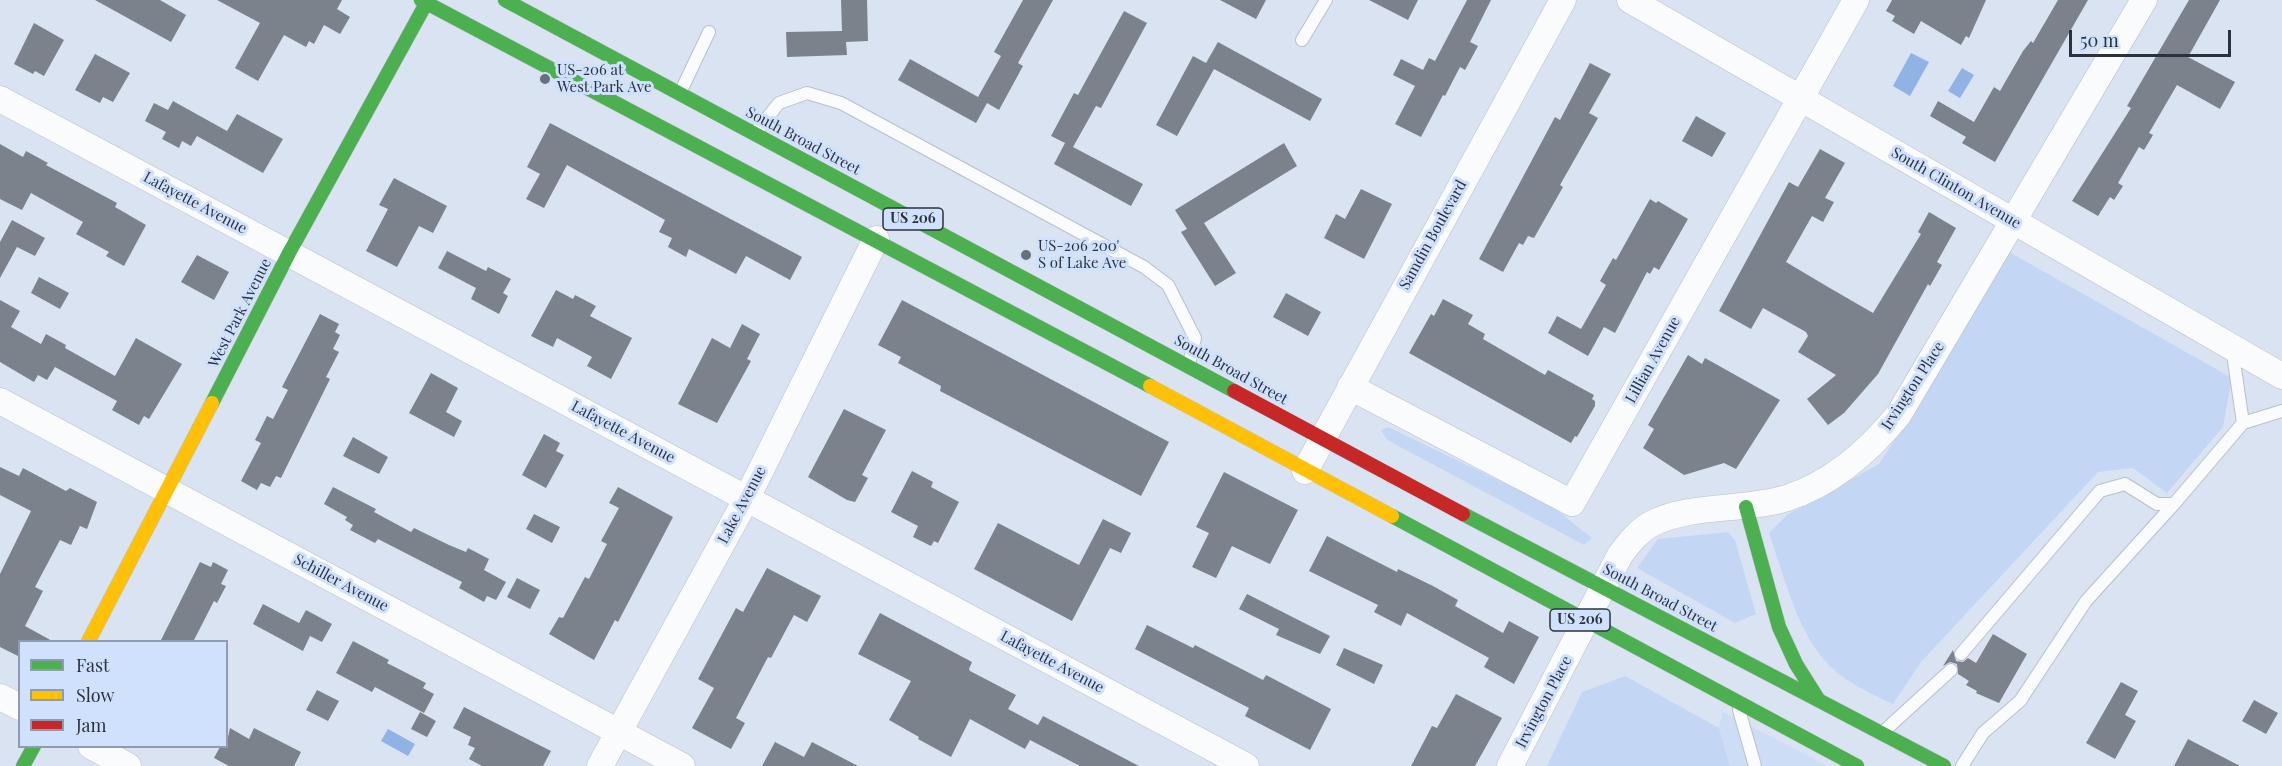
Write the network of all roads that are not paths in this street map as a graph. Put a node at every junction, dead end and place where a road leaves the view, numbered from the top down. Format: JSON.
{"nodes":[{"id":1,"x":505,"y":0,"type":"edge"},
{"id":2,"x":1326,"y":0,"type":"edge"},
{"id":3,"x":1563,"y":0,"type":"edge"},
{"id":4,"x":1630,"y":0,"type":"edge"},
{"id":5,"x":1856,"y":0,"type":"edge"},
{"id":6,"x":2144,"y":0,"type":"edge"},
{"id":7,"x":425,"y":1,"type":"edge"},
{"id":8,"x":709,"y":32,"type":"dead end"},
{"id":9,"x":1302,"y":40,"type":"dead end"},
{"id":10,"x":680,"y":94,"type":"junction"},
{"id":11,"x":1801,"y":98,"type":"junction"},
{"id":12,"x":0,"y":99,"type":"edge"},
{"id":13,"x":754,"y":134,"type":"junction"},
{"id":14,"x":2013,"y":221,"type":"junction"},
{"id":15,"x":876,"y":239,"type":"junction"},
{"id":16,"x":289,"y":254,"type":"junction"},
{"id":17,"x":2232,"y":347,"type":"junction"},
{"id":18,"x":1188,"y":365,"type":"junction"},
{"id":19,"x":2282,"y":376,"type":"edge"},
{"id":20,"x":1350,"y":387,"type":"junction"},
{"id":21,"x":0,"y":401,"type":"edge"},
{"id":22,"x":2282,"y":411,"type":"edge"},
{"id":23,"x":2243,"y":423,"type":"junction"},
{"id":24,"x":1321,"y":439,"type":"junction"},
{"id":25,"x":1305,"y":471,"type":"junction"},
{"id":26,"x":166,"y":490,"type":"junction"},
{"id":27,"x":747,"y":498,"type":"junction"},
{"id":28,"x":2174,"y":504,"type":"junction"},
{"id":29,"x":1746,"y":507,"type":"junction"},
{"id":30,"x":1605,"y":587,"type":"junction"},
{"id":31,"x":1586,"y":623,"type":"junction"},
{"id":32,"x":89,"y":640,"type":"edge"},
{"id":33,"x":1961,"y":654,"type":"dead end"},
{"id":34,"x":1950,"y":670,"type":"dead end"},
{"id":35,"x":0,"y":697,"type":"edge"},
{"id":36,"x":1818,"y":699,"type":"junction"},
{"id":37,"x":1737,"y":703,"type":"junction"},
{"id":38,"x":18,"y":707,"type":"edge"},
{"id":39,"x":619,"y":732,"type":"junction"},
{"id":40,"x":1882,"y":733,"type":"junction"},
{"id":41,"x":33,"y":748,"type":"edge"},
{"id":42,"x":93,"y":748,"type":"edge"},
{"id":43,"x":23,"y":766,"type":"edge"},
{"id":44,"x":128,"y":766,"type":"edge"},
{"id":45,"x":600,"y":766,"type":"edge"},
{"id":46,"x":682,"y":766,"type":"edge"},
{"id":47,"x":1246,"y":766,"type":"edge"},
{"id":48,"x":1510,"y":766,"type":"edge"},
{"id":49,"x":1755,"y":766,"type":"edge"},
{"id":50,"x":1857,"y":766,"type":"edge"},
{"id":51,"x":1944,"y":766,"type":"edge"},
{"id":52,"x":1962,"y":766,"type":"edge"}],
"edges":[{"from":1,"to":10,"type":"main road","name":"South Broad Street","number":"US 206"},
{"from":2,"to":9,"type":"lane"},
{"from":3,"to":20,"type":"street","name":"Samdin Boulevard"},
{"from":4,"to":11,"type":"street","name":"South Clinton Avenue"},
{"from":5,"to":11,"type":"street","name":"Lillian Avenue"},
{"from":6,"to":14,"type":"street","name":"Irvington Place"},
{"from":7,"to":15,"type":"main road","number":"US 206"},
{"from":7,"to":16,"type":"main road","name":"West Park Avenue"},
{"from":8,"to":10,"type":"lane"},
{"from":10,"to":13,"type":"main road","name":"South Broad Street","number":"US 206"},
{"from":11,"to":14,"type":"street","name":"South Clinton Avenue"},
{"from":11,"to":20,"type":"street","name":"Lillian Avenue"},
{"from":12,"to":16,"type":"street","name":"Lafayette Avenue"},
{"from":13,"to":18,"type":"main road","name":"South Broad Street","number":"US 206"},
{"from":13,"to":18,"type":"lane"},
{"from":14,"to":17,"type":"street","name":"South Clinton Avenue"},
{"from":14,"to":29,"type":"street","name":"Irvington Place"},
{"from":15,"to":25,"type":"main road","number":"US 206"},
{"from":15,"to":27,"type":"street","name":"Lake Avenue"},
{"from":16,"to":26,"type":"main road","name":"West Park Avenue"},
{"from":16,"to":27,"type":"street","name":"Lafayette Avenue"},
{"from":17,"to":19,"type":"street","name":"South Clinton Avenue"},
{"from":17,"to":23,"type":"lane"},
{"from":18,"to":24,"type":"main road","name":"South Broad Street","number":"US 206"},
{"from":20,"to":24,"type":"street","name":"Samdin Boulevard"},
{"from":21,"to":26,"type":"street","name":"Schiller Avenue"},
{"from":22,"to":23,"type":"lane"},
{"from":23,"to":28,"type":"lane"},
{"from":24,"to":25,"type":"street","name":"Samdin Boulevard"},
{"from":24,"to":30,"type":"main road","name":"South Broad Street","number":"US 206"},
{"from":25,"to":31,"type":"main road","number":"US 206"},
{"from":26,"to":32,"type":"main road","name":"West Park Avenue"},
{"from":26,"to":39,"type":"street","name":"Schiller Avenue"},
{"from":27,"to":39,"type":"street","name":"Lake Avenue"},
{"from":27,"to":47,"type":"street","name":"Lafayette Avenue"},
{"from":28,"to":33,"type":"lane"},
{"from":28,"to":52,"type":"lane"},
{"from":29,"to":30,"type":"street","name":"Irvington Place"},
{"from":29,"to":36,"type":"main road"},
{"from":30,"to":31,"type":"street","name":"Irvington Place"},
{"from":30,"to":36,"type":"main road","name":"South Broad Street","number":"US 206"},
{"from":31,"to":37,"type":"main road","number":"US 206"},
{"from":31,"to":48,"type":"street","name":"Irvington Place"},
{"from":34,"to":40,"type":"lane"},
{"from":35,"to":38,"type":"street"},
{"from":36,"to":40,"type":"main road","name":"South Broad Street","number":"US 206"},
{"from":37,"to":49,"type":"lane"},
{"from":37,"to":50,"type":"main road","number":"US 206"},
{"from":39,"to":45,"type":"street","name":"Lake Avenue"},
{"from":39,"to":46,"type":"street","name":"Schiller Avenue"},
{"from":40,"to":51,"type":"main road","name":"South Broad Street","number":"US 206"},
{"from":41,"to":43,"type":"main road"},
{"from":42,"to":44,"type":"street"}]}
